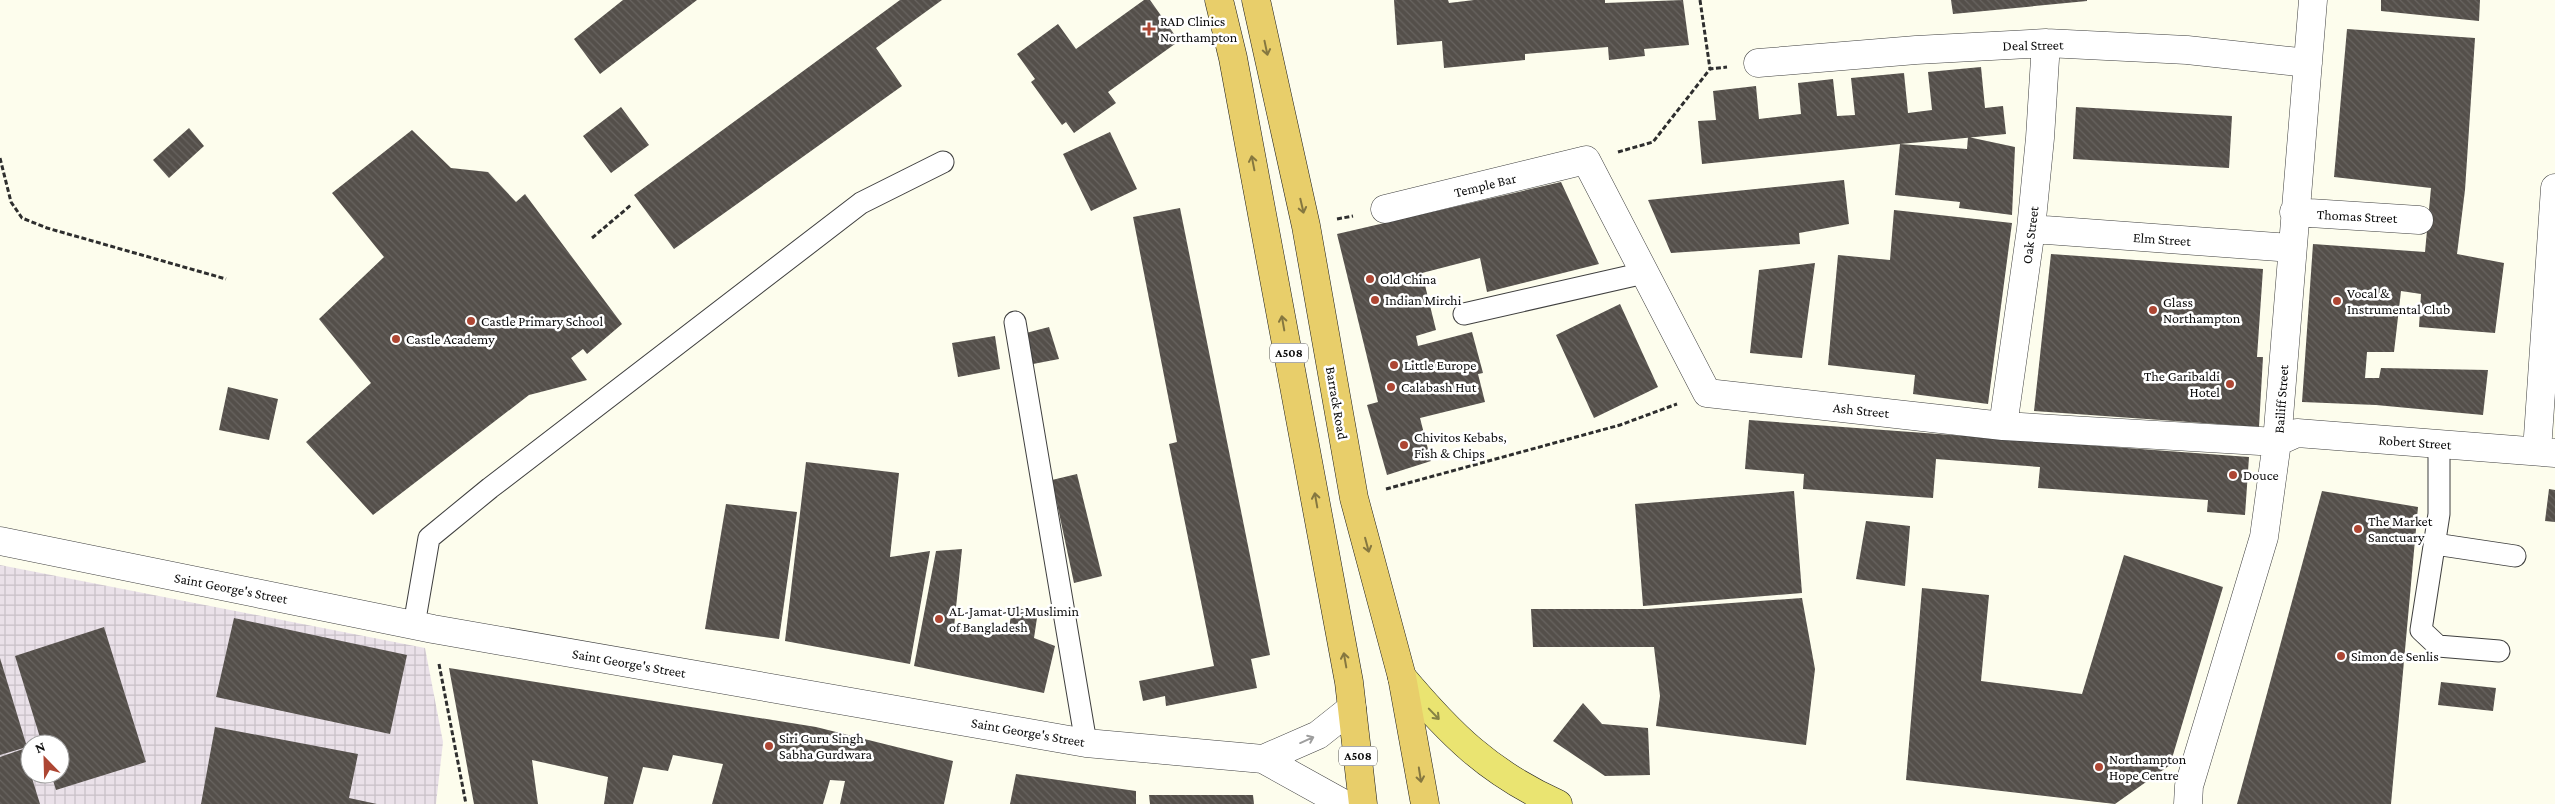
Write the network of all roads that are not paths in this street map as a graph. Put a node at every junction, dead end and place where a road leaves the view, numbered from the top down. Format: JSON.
{"nodes":[{"id":1,"x":1219,"y":0,"type":"edge"},
{"id":2,"x":1256,"y":0,"type":"edge"},
{"id":3,"x":2313,"y":0,"type":"edge"},
{"id":4,"x":2046,"y":43,"type":"junction"},
{"id":5,"x":2308,"y":62,"type":"junction"},
{"id":6,"x":1758,"y":63,"type":"road end"},
{"id":7,"x":943,"y":162,"type":"dead end"},
{"id":8,"x":2555,"y":188,"type":"edge"},
{"id":9,"x":1385,"y":209,"type":"road end"},
{"id":10,"x":2294,"y":212,"type":"junction"},
{"id":11,"x":2419,"y":220,"type":"dead end"},
{"id":12,"x":2031,"y":229,"type":"junction"},
{"id":13,"x":2553,"y":238,"type":"edge"},
{"id":14,"x":2292,"y":248,"type":"junction"},
{"id":15,"x":1644,"y":273,"type":"junction"},
{"id":16,"x":1464,"y":314,"type":"dead end"},
{"id":17,"x":1015,"y":322,"type":"dead end"},
{"id":18,"x":2003,"y":426,"type":"junction"},
{"id":19,"x":2277,"y":442,"type":"junction"},
{"id":20,"x":2438,"y":444,"type":"junction"},
{"id":21,"x":2546,"y":452,"type":"edge"},
{"id":22,"x":0,"y":542,"type":"edge"},
{"id":23,"x":2435,"y":544,"type":"junction"},
{"id":24,"x":2515,"y":556,"type":"dead end"},
{"id":25,"x":423,"y":627,"type":"junction"},
{"id":26,"x":2499,"y":651,"type":"dead end"},
{"id":27,"x":1402,"y":677,"type":"junction"},
{"id":28,"x":1352,"y":708,"type":"junction"},
{"id":29,"x":1086,"y":743,"type":"junction"},
{"id":30,"x":1263,"y":759,"type":"junction"},
{"id":31,"x":2185,"y":798,"type":"edge"},
{"id":32,"x":1344,"y":804,"type":"edge"},
{"id":33,"x":1363,"y":804,"type":"edge"},
{"id":34,"x":1425,"y":804,"type":"edge"},
{"id":35,"x":1558,"y":804,"type":"edge"}],
"edges":[{"from":28,"to":1,"type":"highway","number":"A508","one_way":true},
{"from":2,"to":27,"type":"highway","name":"Barrack Road","number":"A508","one_way":true},
{"from":3,"to":5,"type":"street","name":"Bailiff Street"},
{"from":4,"to":5,"type":"street","name":"Deal Street"},
{"from":4,"to":6,"type":"street","name":"Deal Street"},
{"from":4,"to":12,"type":"street","name":"Oak Street"},
{"from":5,"to":10,"type":"street","name":"Bailiff Street"},
{"from":7,"to":25,"type":"lane"},
{"from":8,"to":13,"type":"street"},
{"from":9,"to":15,"type":"street","name":"Temple Bar"},
{"from":10,"to":11,"type":"street","name":"Thomas Street"},
{"from":10,"to":14,"type":"street","name":"Bailiff Street"},
{"from":12,"to":14,"type":"street","name":"Elm Street"},
{"from":12,"to":18,"type":"street","name":"Oak Street"},
{"from":13,"to":21,"type":"street"},
{"from":14,"to":19,"type":"street","name":"Bailiff Street"},
{"from":15,"to":16,"type":"lane"},
{"from":15,"to":18,"type":"street","name":"Ash Street"},
{"from":17,"to":29,"type":"lane"},
{"from":18,"to":19,"type":"street","name":"Ash Street"},
{"from":19,"to":20,"type":"street","name":"Robert Street"},
{"from":19,"to":31,"type":"street","name":"Bailiff Street"},
{"from":20,"to":21,"type":"street","name":"Robert Street"},
{"from":20,"to":23,"type":"lane"},
{"from":22,"to":25,"type":"street","name":"Saint George's Street"},
{"from":23,"to":24,"type":"lane"},
{"from":23,"to":26,"type":"lane"},
{"from":25,"to":29,"type":"street","name":"Saint George's Street"},
{"from":27,"to":34,"type":"highway","name":"Barrack Road","number":"A508","one_way":true},
{"from":27,"to":35,"type":"main road","one_way":true},
{"from":30,"to":28,"type":"street","name":"Saint George's Street","one_way":true},
{"from":28,"to":33,"type":"highway","number":"A508"},
{"from":29,"to":30,"type":"street","name":"Saint George's Street"},
{"from":30,"to":32,"type":"street","name":"Saint George's Street"}]}
